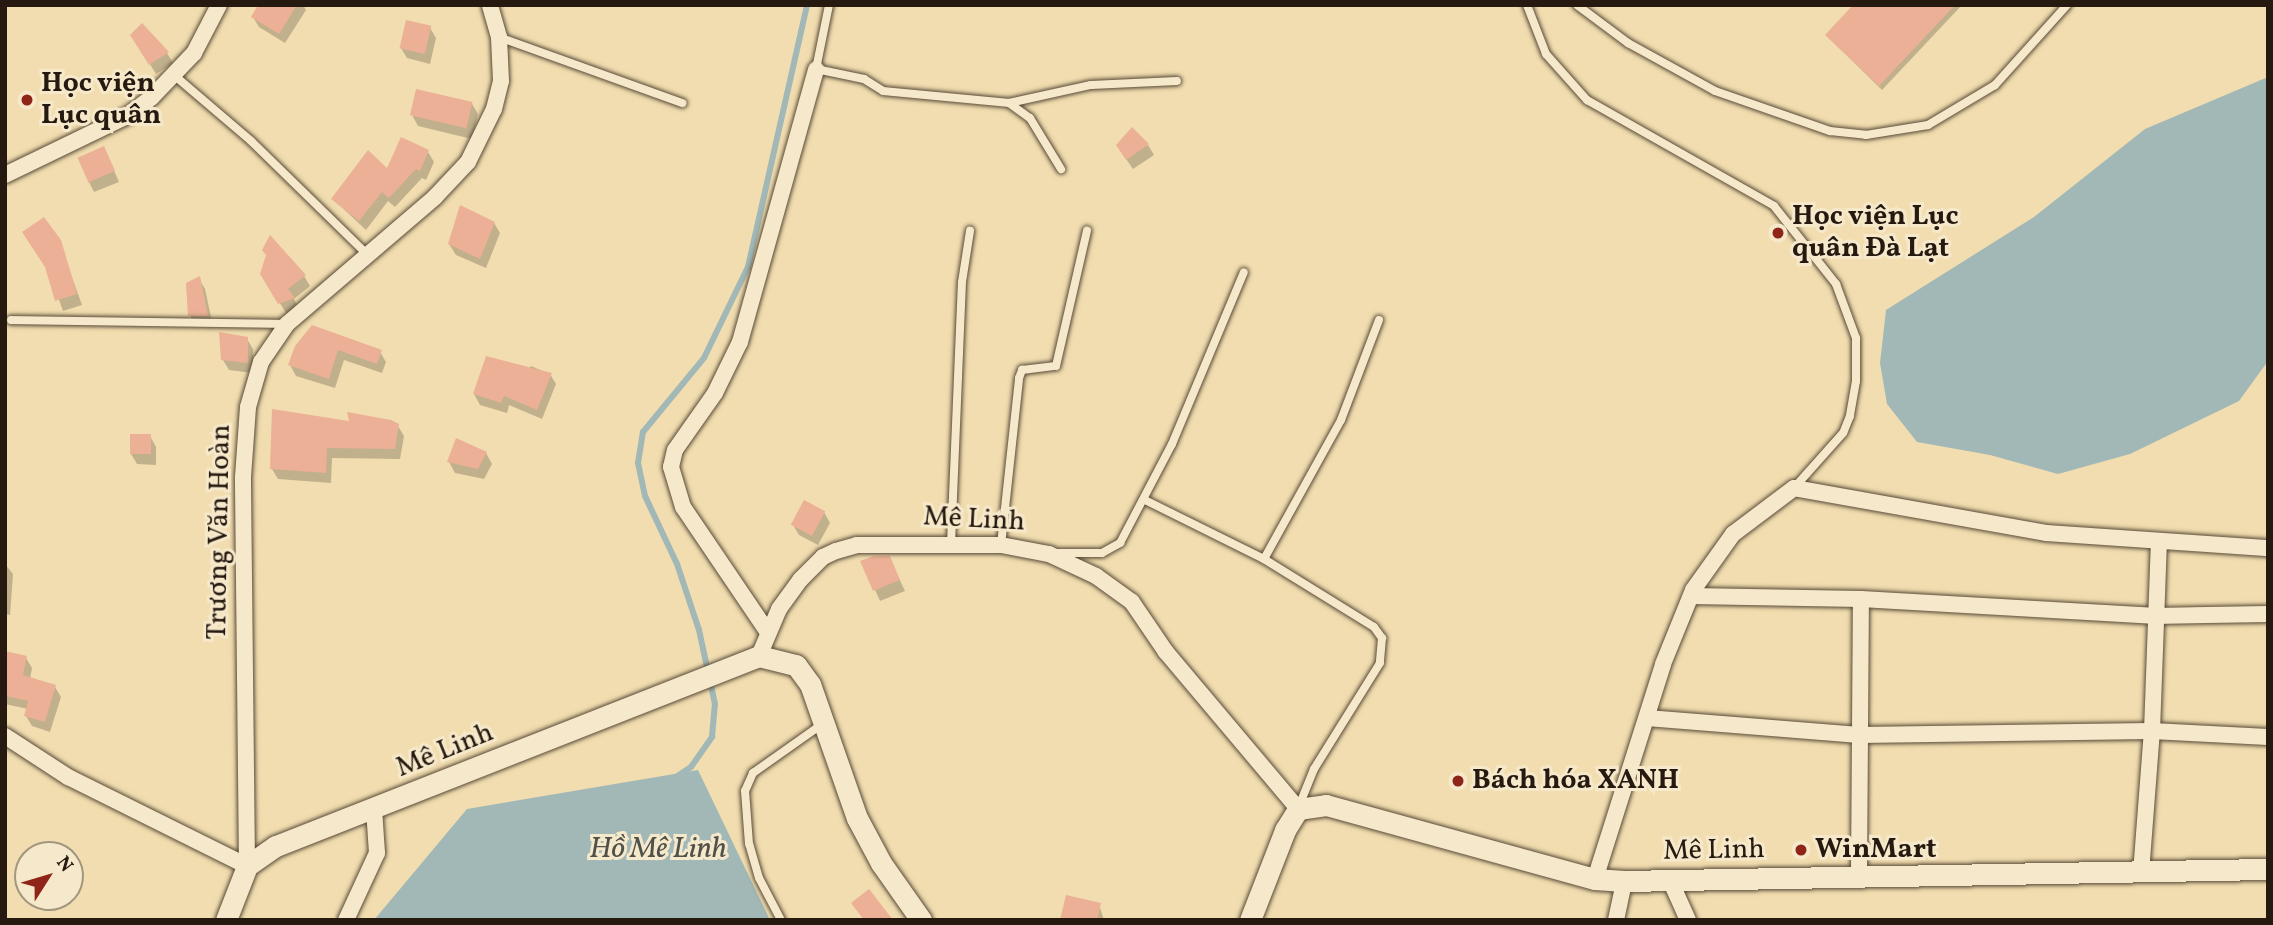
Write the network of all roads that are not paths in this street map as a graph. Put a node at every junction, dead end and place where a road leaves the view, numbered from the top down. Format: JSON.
{"nodes":[{"id":1,"x":219,"y":5,"type":"edge"},
{"id":2,"x":490,"y":5,"type":"edge"},
{"id":3,"x":829,"y":5,"type":"edge"},
{"id":4,"x":1527,"y":5,"type":"edge"},
{"id":5,"x":1577,"y":5,"type":"edge"},
{"id":6,"x":2067,"y":5,"type":"edge"},
{"id":7,"x":499,"y":37,"type":"junction"},
{"id":8,"x":816,"y":69,"type":"junction"},
{"id":9,"x":175,"y":76,"type":"junction"},
{"id":10,"x":1177,"y":81,"type":"dead end"},
{"id":11,"x":682,"y":103,"type":"dead end"},
{"id":12,"x":1009,"y":103,"type":"junction"},
{"id":13,"x":1061,"y":169,"type":"dead end"},
{"id":14,"x":5,"y":175,"type":"edge"},
{"id":15,"x":970,"y":231,"type":"dead end"},
{"id":16,"x":1087,"y":231,"type":"dead end"},
{"id":17,"x":368,"y":255,"type":"junction"},
{"id":18,"x":1244,"y":272,"type":"dead end"},
{"id":19,"x":10,"y":320,"type":"dead end"},
{"id":20,"x":1379,"y":320,"type":"dead end"},
{"id":21,"x":287,"y":324,"type":"junction"},
{"id":22,"x":1794,"y":488,"type":"junction"},
{"id":23,"x":1146,"y":500,"type":"junction"},
{"id":24,"x":951,"y":544,"type":"junction"},
{"id":25,"x":2158,"y":544,"type":"junction"},
{"id":26,"x":1001,"y":545,"type":"junction"},
{"id":27,"x":2268,"y":548,"type":"edge"},
{"id":28,"x":1049,"y":554,"type":"junction"},
{"id":29,"x":1264,"y":559,"type":"junction"},
{"id":30,"x":1691,"y":596,"type":"junction"},
{"id":31,"x":1861,"y":599,"type":"junction"},
{"id":32,"x":2268,"y":614,"type":"edge"},
{"id":33,"x":2153,"y":616,"type":"junction"},
{"id":34,"x":767,"y":631,"type":"junction"},
{"id":35,"x":759,"y":656,"type":"junction"},
{"id":36,"x":1647,"y":718,"type":"junction"},
{"id":37,"x":824,"y":723,"type":"junction"},
{"id":38,"x":2152,"y":731,"type":"junction"},
{"id":39,"x":1858,"y":735,"type":"junction"},
{"id":40,"x":5,"y":736,"type":"edge"},
{"id":41,"x":2268,"y":737,"type":"edge"},
{"id":42,"x":374,"y":809,"type":"junction"},
{"id":43,"x":1298,"y":809,"type":"junction"},
{"id":44,"x":247,"y":866,"type":"junction"},
{"id":45,"x":2268,"y":869,"type":"edge"},
{"id":46,"x":2141,"y":873,"type":"junction"},
{"id":47,"x":1859,"y":875,"type":"junction"},
{"id":48,"x":1595,"y":879,"type":"junction"},
{"id":49,"x":1671,"y":880,"type":"junction"},
{"id":50,"x":1624,"y":881,"type":"junction"},
{"id":51,"x":226,"y":920,"type":"edge"},
{"id":52,"x":346,"y":920,"type":"edge"},
{"id":53,"x":781,"y":920,"type":"edge"},
{"id":54,"x":921,"y":920,"type":"edge"},
{"id":55,"x":1250,"y":920,"type":"edge"},
{"id":56,"x":1616,"y":920,"type":"edge"},
{"id":57,"x":1688,"y":920,"type":"edge"}],
"edges":[{"from":1,"to":9,"type":"street"},
{"from":2,"to":7,"type":"street","name":"Trương Văn Hoàn"},
{"from":3,"to":8,"type":"lane"},
{"from":4,"to":22,"type":"lane"},
{"from":5,"to":6,"type":"lane"},
{"from":7,"to":11,"type":"lane"},
{"from":7,"to":17,"type":"street","name":"Trương Văn Hoàn"},
{"from":8,"to":12,"type":"lane"},
{"from":8,"to":34,"type":"street"},
{"from":9,"to":14,"type":"street"},
{"from":9,"to":17,"type":"lane"},
{"from":10,"to":12,"type":"lane"},
{"from":12,"to":13,"type":"lane"},
{"from":15,"to":24,"type":"lane"},
{"from":16,"to":26,"type":"lane"},
{"from":17,"to":21,"type":"street","name":"Trương Văn Hoàn"},
{"from":18,"to":23,"type":"lane"},
{"from":19,"to":21,"type":"lane"},
{"from":20,"to":29,"type":"lane"},
{"from":21,"to":44,"type":"street","name":"Trương Văn Hoàn"},
{"from":22,"to":25,"type":"street"},
{"from":22,"to":30,"type":"street"},
{"from":23,"to":28,"type":"lane"},
{"from":23,"to":29,"type":"lane"},
{"from":24,"to":26,"type":"street","name":"Mê Linh"},
{"from":24,"to":34,"type":"street","name":"Mê Linh"},
{"from":25,"to":27,"type":"street"},
{"from":25,"to":33,"type":"street"},
{"from":26,"to":28,"type":"street","name":"Mê Linh"},
{"from":28,"to":43,"type":"street","name":"Mê Linh"},
{"from":29,"to":43,"type":"lane"},
{"from":30,"to":31,"type":"street"},
{"from":30,"to":36,"type":"street"},
{"from":31,"to":33,"type":"street"},
{"from":31,"to":39,"type":"street"},
{"from":32,"to":33,"type":"street"},
{"from":33,"to":38,"type":"street"},
{"from":34,"to":35,"type":"street","name":"Mê Linh"},
{"from":35,"to":37,"type":"street","name":"Mê Linh"},
{"from":35,"to":42,"type":"street","name":"Mê Linh"},
{"from":36,"to":39,"type":"street"},
{"from":36,"to":48,"type":"street"},
{"from":37,"to":53,"type":"lane"},
{"from":37,"to":54,"type":"street","name":"Mê Linh"},
{"from":38,"to":39,"type":"street"},
{"from":38,"to":41,"type":"street"},
{"from":38,"to":46,"type":"street"},
{"from":39,"to":47,"type":"street"},
{"from":40,"to":44,"type":"street"},
{"from":42,"to":44,"type":"street","name":"Mê Linh"},
{"from":42,"to":52,"type":"street"},
{"from":43,"to":48,"type":"street","name":"Mê Linh"},
{"from":43,"to":55,"type":"street"},
{"from":44,"to":51,"type":"street"},
{"from":45,"to":46,"type":"street","name":"Mê Linh"},
{"from":46,"to":47,"type":"street","name":"Mê Linh"},
{"from":47,"to":49,"type":"street","name":"Mê Linh"},
{"from":48,"to":50,"type":"street","name":"Mê Linh"},
{"from":49,"to":50,"type":"street","name":"Mê Linh"},
{"from":49,"to":57,"type":"street"},
{"from":50,"to":56,"type":"street"}]}
